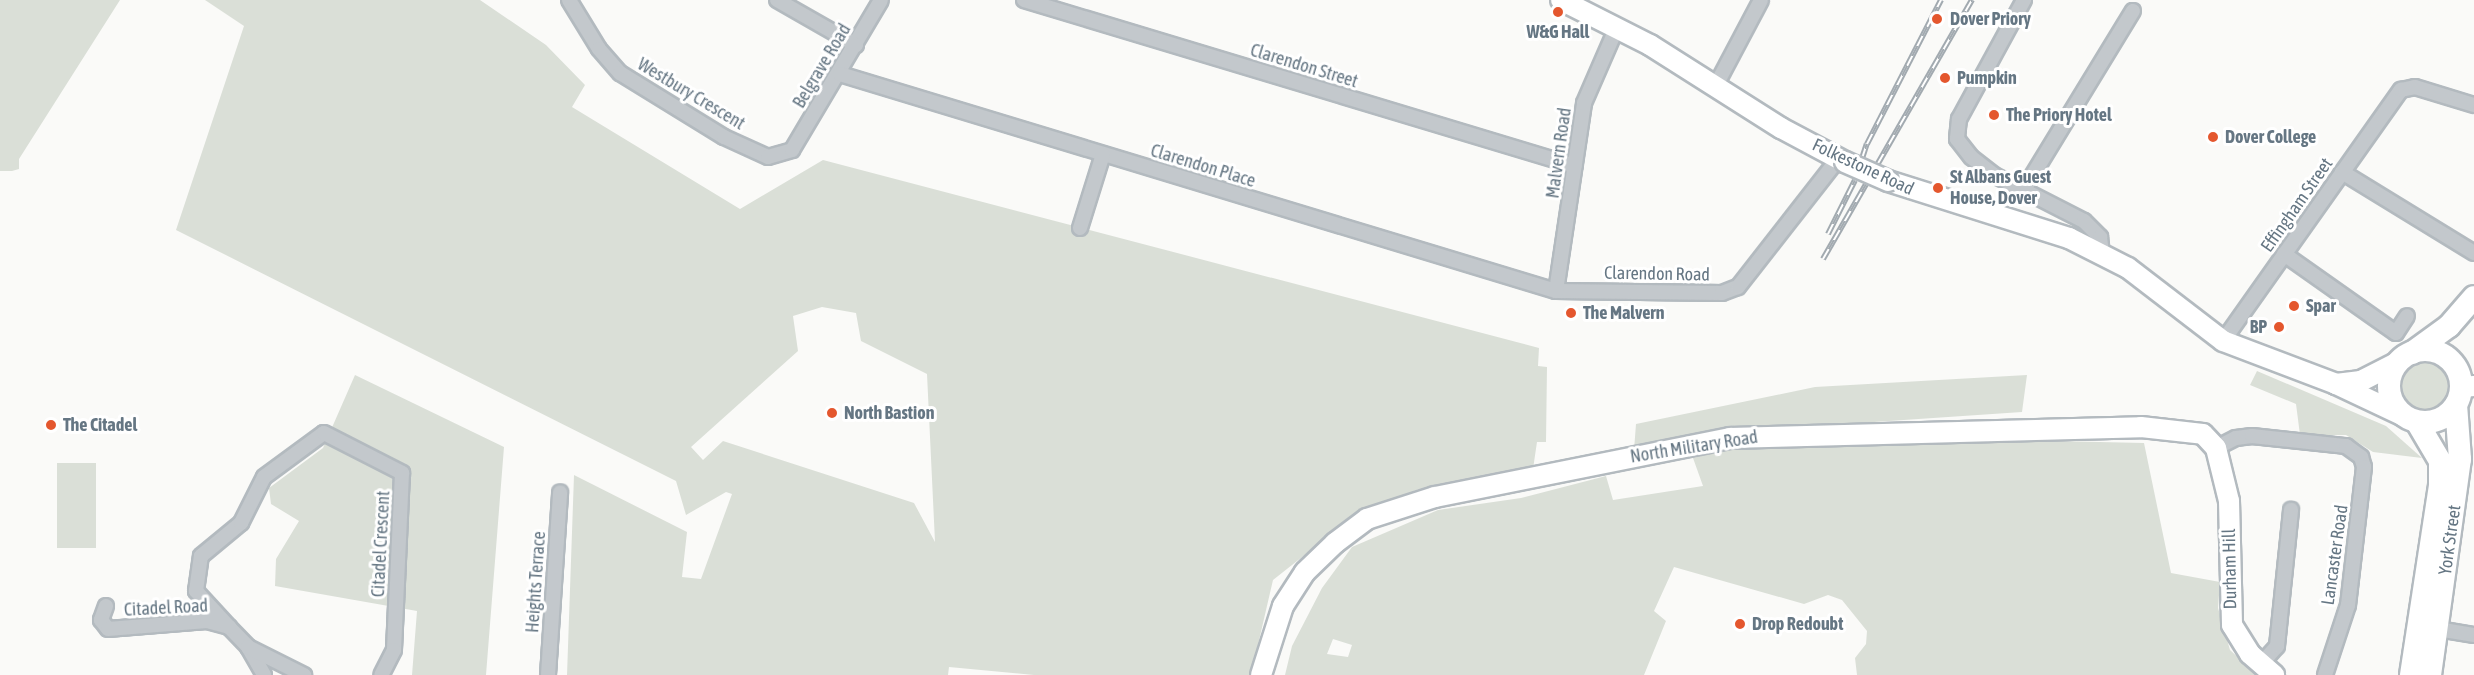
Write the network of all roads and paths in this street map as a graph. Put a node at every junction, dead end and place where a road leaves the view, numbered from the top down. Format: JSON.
{"nodes":[{"id":1,"x":570,"y":0,"type":"edge"},
{"id":2,"x":777,"y":0,"type":"edge"},
{"id":3,"x":881,"y":0,"type":"edge"},
{"id":4,"x":1023,"y":0,"type":"edge"},
{"id":5,"x":1561,"y":0,"type":"edge"},
{"id":6,"x":1761,"y":0,"type":"edge"},
{"id":7,"x":2024,"y":0,"type":"edge"},
{"id":8,"x":2133,"y":11,"type":"dead end"},
{"id":9,"x":1617,"y":27,"type":"junction"},
{"id":10,"x":856,"y":45,"type":"junction"},
{"id":11,"x":840,"y":74,"type":"junction"},
{"id":12,"x":1715,"y":87,"type":"junction"},
{"id":13,"x":2474,"y":105,"type":"edge"},
{"id":14,"x":792,"y":150,"type":"joint"},
{"id":15,"x":1103,"y":154,"type":"junction"},
{"id":16,"x":1842,"y":160,"type":"junction"},
{"id":17,"x":1575,"y":166,"type":"junction"},
{"id":18,"x":2342,"y":172,"type":"junction"},
{"id":19,"x":2023,"y":191,"type":"junction"},
{"id":20,"x":2060,"y":209,"type":"junction"},
{"id":21,"x":1080,"y":228,"type":"dead end"},
{"id":22,"x":2069,"y":238,"type":"junction"},
{"id":23,"x":2474,"y":253,"type":"edge"},
{"id":24,"x":2102,"y":254,"type":"junction"},
{"id":25,"x":2284,"y":254,"type":"junction"},
{"id":26,"x":1556,"y":291,"type":"junction"},
{"id":27,"x":2474,"y":297,"type":"edge"},
{"id":28,"x":2408,"y":316,"type":"dead end"},
{"id":29,"x":2223,"y":341,"type":"junction"},
{"id":30,"x":2405,"y":357,"type":"junction"},
{"id":31,"x":2336,"y":384,"type":"junction"},
{"id":32,"x":2464,"y":392,"type":"edge"},
{"id":33,"x":2411,"y":419,"type":"junction"},
{"id":34,"x":2216,"y":448,"type":"junction"},
{"id":35,"x":2467,"y":460,"type":"edge"},
{"id":36,"x":560,"y":492,"type":"dead end"},
{"id":37,"x":2291,"y":510,"type":"dead end"},
{"id":38,"x":106,"y":606,"type":"dead end"},
{"id":39,"x":229,"y":627,"type":"junction"},
{"id":40,"x":2428,"y":627,"type":"junction"},
{"id":41,"x":2474,"y":635,"type":"edge"},
{"id":42,"x":248,"y":647,"type":"junction"},
{"id":43,"x":2268,"y":670,"type":"edge"},
{"id":44,"x":264,"y":675,"type":"edge"},
{"id":45,"x":304,"y":675,"type":"edge"},
{"id":46,"x":381,"y":675,"type":"edge"},
{"id":47,"x":548,"y":675,"type":"edge"},
{"id":48,"x":1261,"y":675,"type":"edge"},
{"id":49,"x":2325,"y":675,"type":"edge"},
{"id":50,"x":2411,"y":675,"type":"edge"},
{"id":51,"x":2430,"y":675,"type":"edge"}],
"edges":[{"from":1,"to":14,"type":"street","name":"Westbury Crescent"},
{"from":2,"to":10,"type":"street"},
{"from":3,"to":10,"type":"street","name":"Belgrave Road"},
{"from":4,"to":17,"type":"street","name":"Clarendon Street"},
{"from":5,"to":9,"type":"street","name":"Folkestone Road"},
{"from":6,"to":12,"type":"street"},
{"from":7,"to":19,"type":"street"},
{"from":8,"to":19,"type":"street"},
{"from":9,"to":12,"type":"street","name":"Folkestone Road"},
{"from":9,"to":17,"type":"street","name":"Malvern Road"},
{"from":10,"to":11,"type":"street","name":"Belgrave Road"},
{"from":11,"to":14,"type":"street","name":"Belgrave Road"},
{"from":11,"to":15,"type":"street","name":"Clarendon Place"},
{"from":12,"to":16,"type":"street","name":"Folkestone Road"},
{"from":13,"to":18,"type":"street","name":"Effingham Street"},
{"from":15,"to":21,"type":"street"},
{"from":15,"to":26,"type":"street","name":"Clarendon Place"},
{"from":16,"to":22,"type":"street","name":"Folkestone Road","bridge":true},
{"from":16,"to":26,"type":"street","name":"Clarendon Road"},
{"from":17,"to":26,"type":"street","name":"Malvern Road"},
{"from":18,"to":23,"type":"street"},
{"from":18,"to":25,"type":"street","name":"Effingham Street"},
{"from":19,"to":20,"type":"street"},
{"from":20,"to":22,"type":"street"},
{"from":20,"to":24,"type":"street"},
{"from":22,"to":24,"type":"street","name":"Folkestone Road"},
{"from":24,"to":29,"type":"street","name":"Folkestone Road"},
{"from":25,"to":28,"type":"street"},
{"from":25,"to":29,"type":"street","name":"Effingham Street"},
{"from":27,"to":30,"type":"main road"},
{"from":29,"to":31,"type":"street","name":"Folkestone Road"},
{"from":30,"to":31,"type":"street"},
{"from":30,"to":32,"type":"main road"},
{"from":30,"to":33,"type":"main road"},
{"from":31,"to":33,"type":"street","name":"Folkestone Road"},
{"from":32,"to":33,"type":"main road"},
{"from":32,"to":35,"type":"main road","name":"York Street"},
{"from":33,"to":40,"type":"main road","name":"York Street"},
{"from":34,"to":43,"type":"street","name":"Durham Hill"},
{"from":34,"to":48,"type":"street","name":"North Military Road"},
{"from":34,"to":49,"type":"street","name":"Lancaster Road"},
{"from":35,"to":40,"type":"main road","name":"York Street"},
{"from":36,"to":47,"type":"street","name":"Heights Terrace"},
{"from":37,"to":43,"type":"street"},
{"from":38,"to":39,"type":"street","name":"Citadel Road"},
{"from":39,"to":42,"type":"street","name":"Citadel Road"},
{"from":39,"to":46,"type":"street","name":"Citadel Crescent"},
{"from":40,"to":41,"type":"street"},
{"from":40,"to":50,"type":"main road","name":"York Street"},
{"from":40,"to":51,"type":"main road","name":"York Street"},
{"from":42,"to":44,"type":"street","name":"Citadel Road"},
{"from":42,"to":45,"type":"street"}]}
